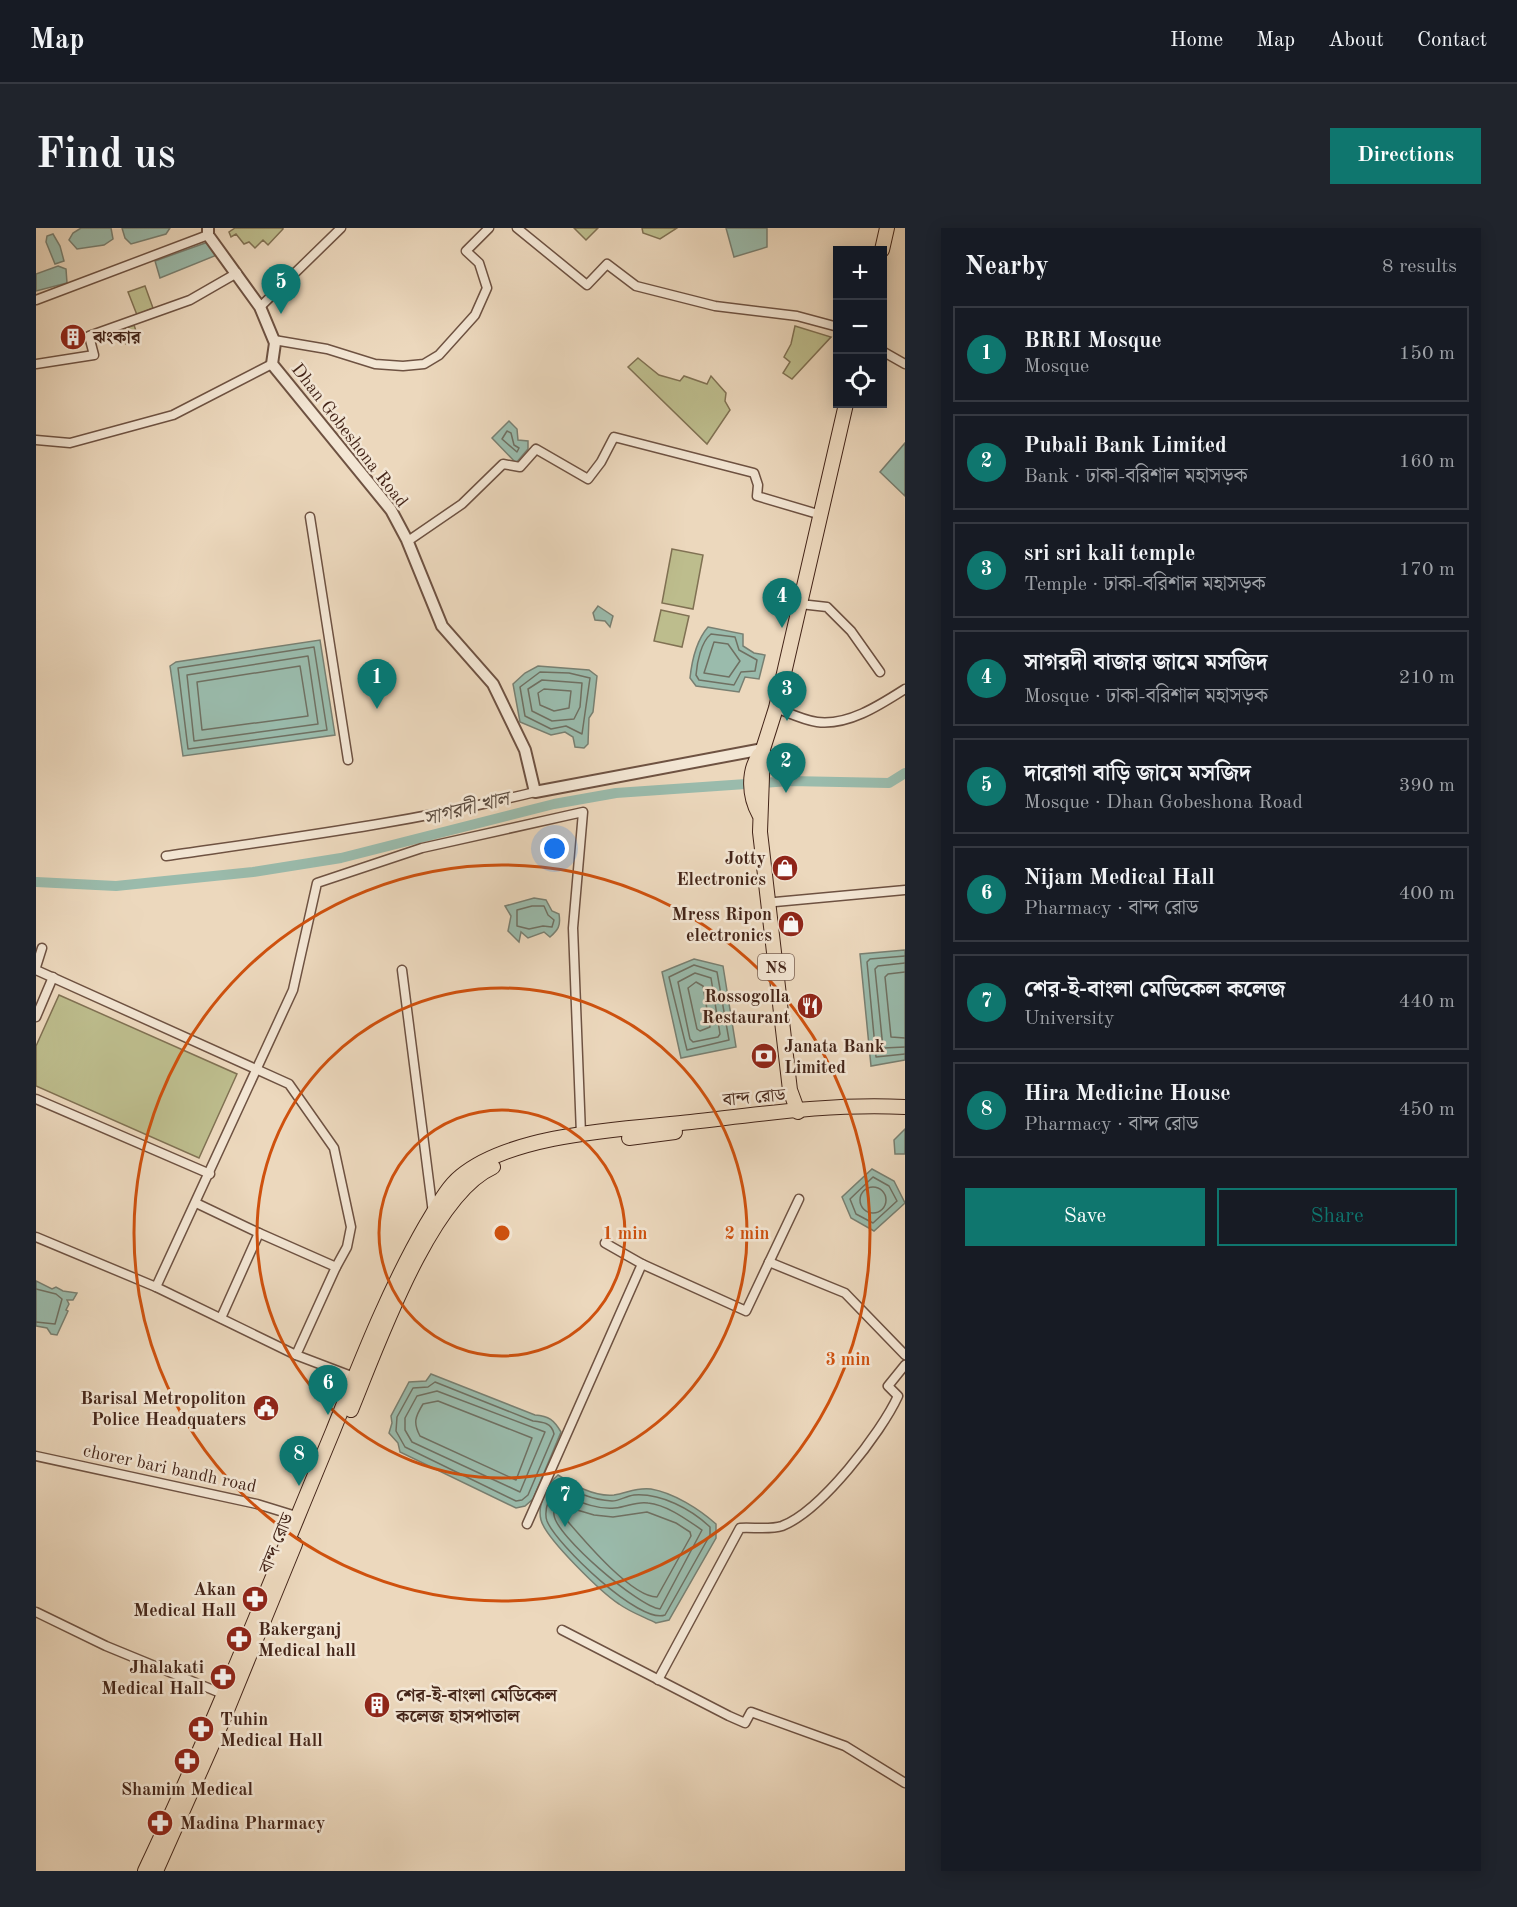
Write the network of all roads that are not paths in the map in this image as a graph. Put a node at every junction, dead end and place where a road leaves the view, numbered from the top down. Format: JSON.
{"nodes":[{"id":1,"x":341,"y":228,"type":"edge"},
{"id":2,"x":489,"y":228,"type":"edge"},
{"id":3,"x":517,"y":228,"type":"edge"},
{"id":4,"x":887,"y":228,"type":"edge"},
{"id":5,"x":208,"y":232,"type":"edge"},
{"id":6,"x":883,"y":246,"type":"edge"},
{"id":7,"x":237,"y":273,"type":"junction"},
{"id":8,"x":36,"y":300,"type":"edge"},
{"id":9,"x":260,"y":306,"type":"junction"},
{"id":10,"x":833,"y":326,"type":"edge"},
{"id":11,"x":274,"y":340,"type":"junction"},
{"id":12,"x":887,"y":354,"type":"edge"},
{"id":13,"x":36,"y":364,"type":"edge"},
{"id":14,"x":272,"y":364,"type":"junction"},
{"id":15,"x":905,"y":364,"type":"edge"},
{"id":16,"x":845,"y":408,"type":"edge"},
{"id":17,"x":36,"y":440,"type":"edge"},
{"id":18,"x":821,"y":514,"type":"junction"},
{"id":19,"x":309,"y":517,"type":"dead end"},
{"id":20,"x":408,"y":541,"type":"junction"},
{"id":21,"x":800,"y":604,"type":"junction"},
{"id":22,"x":880,"y":672,"type":"dead end"},
{"id":23,"x":905,"y":689,"type":"edge"},
{"id":24,"x":776,"y":708,"type":"junction"},
{"id":25,"x":763,"y":748,"type":"junction"},
{"id":26,"x":348,"y":760,"type":"dead end"},
{"id":27,"x":535,"y":792,"type":"junction"},
{"id":28,"x":762,"y":794,"type":"junction"},
{"id":29,"x":762,"y":821,"type":"junction"},
{"id":30,"x":166,"y":856,"type":"dead end"},
{"id":31,"x":905,"y":890,"type":"edge"},
{"id":32,"x":775,"y":902,"type":"junction"},
{"id":33,"x":42,"y":948,"type":"dead end"},
{"id":34,"x":36,"y":969,"type":"edge"},
{"id":35,"x":402,"y":970,"type":"dead end"},
{"id":36,"x":53,"y":977,"type":"junction"},
{"id":37,"x":36,"y":1017,"type":"edge"},
{"id":38,"x":258,"y":1070,"type":"junction"},
{"id":39,"x":36,"y":1099,"type":"edge"},
{"id":40,"x":905,"y":1107,"type":"edge"},
{"id":41,"x":798,"y":1112,"type":"junction"},
{"id":42,"x":581,"y":1134,"type":"junction"},
{"id":43,"x":210,"y":1174,"type":"junction"},
{"id":44,"x":799,"y":1199,"type":"dead end"},
{"id":45,"x":196,"y":1203,"type":"junction"},
{"id":46,"x":433,"y":1214,"type":"junction"},
{"id":47,"x":259,"y":1233,"type":"junction"},
{"id":48,"x":36,"y":1237,"type":"edge"},
{"id":49,"x":605,"y":1243,"type":"dead end"},
{"id":50,"x":769,"y":1262,"type":"junction"},
{"id":51,"x":642,"y":1264,"type":"junction"},
{"id":52,"x":336,"y":1267,"type":"junction"},
{"id":53,"x":156,"y":1287,"type":"junction"},
{"id":54,"x":221,"y":1318,"type":"junction"},
{"id":55,"x":296,"y":1355,"type":"junction"},
{"id":56,"x":905,"y":1355,"type":"edge"},
{"id":57,"x":905,"y":1365,"type":"edge"},
{"id":58,"x":358,"y":1379,"type":"junction"},
{"id":59,"x":36,"y":1456,"type":"edge"},
{"id":60,"x":296,"y":1516,"type":"junction"},
{"id":61,"x":527,"y":1524,"type":"dead end"},
{"id":62,"x":37,"y":1614,"type":"edge"},
{"id":63,"x":562,"y":1630,"type":"dead end"},
{"id":64,"x":658,"y":1680,"type":"junction"},
{"id":65,"x":223,"y":1694,"type":"junction"},
{"id":66,"x":905,"y":1783,"type":"edge"},
{"id":67,"x":161,"y":1849,"type":"junction"},
{"id":68,"x":145,"y":1871,"type":"edge"},
{"id":69,"x":156,"y":1871,"type":"edge"}],
"edges":[{"from":1,"to":9,"type":"street"},
{"from":2,"to":11,"type":"street"},
{"from":3,"to":10,"type":"street"},
{"from":4,"to":6,"type":"highway"},
{"from":5,"to":7,"type":"street","name":"Dhan Gobeshona Road"},
{"from":5,"to":8,"type":"street"},
{"from":7,"to":9,"type":"street","name":"Dhan Gobeshona Road"},
{"from":7,"to":13,"type":"street"},
{"from":9,"to":11,"type":"street","name":"Dhan Gobeshona Road"},
{"from":11,"to":14,"type":"street","name":"Dhan Gobeshona Road"},
{"from":12,"to":15,"type":"street"},
{"from":14,"to":17,"type":"street"},
{"from":14,"to":20,"type":"street","name":"Dhan Gobeshona Road"},
{"from":16,"to":18,"type":"highway"},
{"from":18,"to":20,"type":"street"},
{"from":18,"to":21,"type":"highway"},
{"from":19,"to":26,"type":"street"},
{"from":20,"to":27,"type":"street","name":"Dhan Gobeshona Road"},
{"from":21,"to":22,"type":"street"},
{"from":21,"to":24,"type":"highway"},
{"from":23,"to":24,"type":"street"},
{"from":24,"to":25,"type":"highway"},
{"from":25,"to":27,"type":"street"},
{"from":25,"to":28,"type":"highway","number":"N8"},
{"from":27,"to":30,"type":"street"},
{"from":28,"to":29,"type":"highway","number":"N8"},
{"from":28,"to":29,"type":"highway","number":"N8"},
{"from":29,"to":32,"type":"highway","number":"N8"},
{"from":29,"to":41,"type":"highway","number":"N8"},
{"from":31,"to":32,"type":"street"},
{"from":32,"to":41,"type":"highway","number":"N8"},
{"from":33,"to":34,"type":"street"},
{"from":34,"to":36,"type":"street"},
{"from":35,"to":46,"type":"street"},
{"from":36,"to":37,"type":"street"},
{"from":36,"to":38,"type":"street"},
{"from":38,"to":42,"type":"street"},
{"from":38,"to":43,"type":"street"},
{"from":38,"to":52,"type":"street"},
{"from":39,"to":43,"type":"street"},
{"from":40,"to":41,"type":"highway"},
{"from":41,"to":42,"type":"highway","name":"বান্দ রোড"},
{"from":41,"to":58,"type":"highway","name":"বান্দ রোড"},
{"from":42,"to":46,"type":"highway","name":"বান্দ রোড"},
{"from":43,"to":45,"type":"street"},
{"from":44,"to":50,"type":"street"},
{"from":45,"to":47,"type":"street"},
{"from":45,"to":53,"type":"street"},
{"from":46,"to":58,"type":"highway","name":"বান্দ রোড"},
{"from":47,"to":52,"type":"street"},
{"from":47,"to":54,"type":"street"},
{"from":48,"to":53,"type":"street"},
{"from":49,"to":51,"type":"street"},
{"from":50,"to":51,"type":"street"},
{"from":50,"to":56,"type":"street"},
{"from":51,"to":61,"type":"street"},
{"from":52,"to":55,"type":"street"},
{"from":53,"to":54,"type":"street"},
{"from":54,"to":55,"type":"street"},
{"from":55,"to":58,"type":"street"},
{"from":57,"to":64,"type":"street"},
{"from":58,"to":60,"type":"highway","name":"বান্দ রোড"},
{"from":58,"to":67,"type":"highway","name":"বান্দ রোড"},
{"from":59,"to":60,"type":"street","name":"chorer bari bandh road"},
{"from":60,"to":65,"type":"highway","name":"বান্দ রোড"},
{"from":62,"to":65,"type":"street"},
{"from":63,"to":64,"type":"street"},
{"from":64,"to":66,"type":"street"},
{"from":65,"to":67,"type":"highway","name":"বান্দ রোড"},
{"from":67,"to":68,"type":"highway","name":"বান্দ রোড"},
{"from":67,"to":69,"type":"highway","name":"বান্দ রোড"}]}
